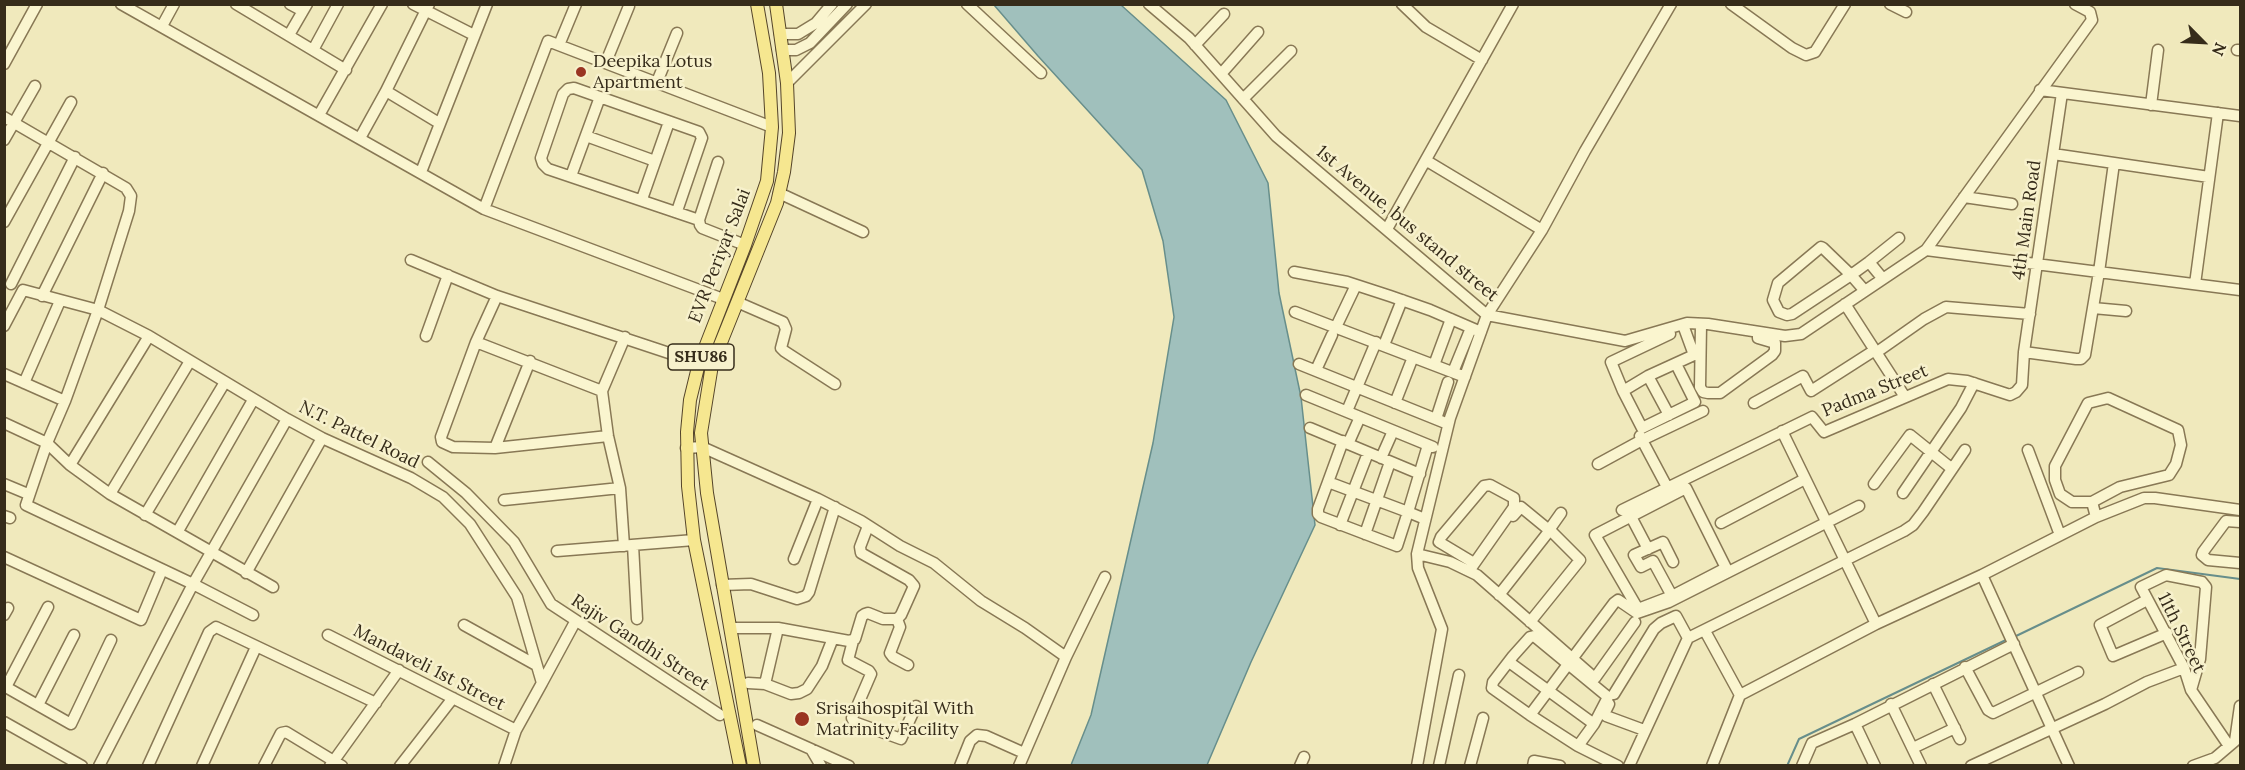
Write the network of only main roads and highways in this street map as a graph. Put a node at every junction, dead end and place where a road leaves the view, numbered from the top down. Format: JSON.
{"nodes":[{"id":1,"x":757,"y":4,"type":"edge"},
{"id":2,"x":776,"y":4,"type":"edge"},
{"id":3,"x":740,"y":765,"type":"edge"},
{"id":4,"x":754,"y":765,"type":"edge"}],
"edges":[{"from":1,"to":3,"type":"main road","name":"EVR Periyar Salai","number":"SHU86"},
{"from":2,"to":4,"type":"main road","name":"EVR Periyar Salai","number":"SHU86"}]}
